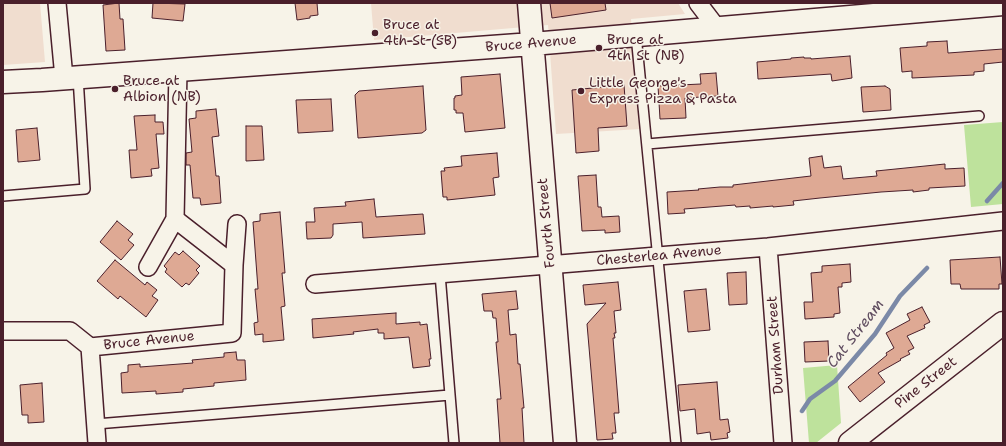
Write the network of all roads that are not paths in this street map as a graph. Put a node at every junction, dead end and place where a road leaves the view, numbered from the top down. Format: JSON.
{"nodes":[{"id":1,"x":56,"y":3,"type":"edge"},
{"id":2,"x":529,"y":3,"type":"edge"},
{"id":3,"x":698,"y":3,"type":"edge"},
{"id":4,"x":1001,"y":4,"type":"edge"},
{"id":5,"x":717,"y":28,"type":"junction"},
{"id":6,"x":636,"y":35,"type":"junction"},
{"id":7,"x":532,"y":44,"type":"junction"},
{"id":8,"x":178,"y":70,"type":"junction"},
{"id":9,"x":71,"y":78,"type":"junction"},
{"id":10,"x":3,"y":82,"type":"edge"},
{"id":11,"x":979,"y":116,"type":"dead end"},
{"id":12,"x":647,"y":144,"type":"junction"},
{"id":13,"x":3,"y":196,"type":"edge"},
{"id":14,"x":175,"y":219,"type":"junction"},
{"id":15,"x":1003,"y":221,"type":"edge"},
{"id":16,"x":237,"y":224,"type":"dead end"},
{"id":17,"x":768,"y":247,"type":"junction"},
{"id":18,"x":658,"y":256,"type":"junction"},
{"id":19,"x":234,"y":265,"type":"junction"},
{"id":20,"x":550,"y":265,"type":"junction"},
{"id":21,"x":148,"y":267,"type":"dead end"},
{"id":22,"x":440,"y":274,"type":"junction"},
{"id":23,"x":315,"y":284,"type":"dead end"},
{"id":24,"x":1003,"y":323,"type":"edge"},
{"id":25,"x":3,"y":331,"type":"edge"},
{"id":26,"x":90,"y":347,"type":"junction"},
{"id":27,"x":450,"y":395,"type":"junction"},
{"id":28,"x":96,"y":424,"type":"junction"},
{"id":29,"x":97,"y":443,"type":"edge"},
{"id":30,"x":454,"y":443,"type":"edge"},
{"id":31,"x":565,"y":443,"type":"edge"},
{"id":32,"x":676,"y":443,"type":"edge"},
{"id":33,"x":783,"y":443,"type":"edge"},
{"id":34,"x":850,"y":443,"type":"edge"}],
"edges":[{"from":1,"to":9,"type":"street"},
{"from":2,"to":7,"type":"street","name":"Fourth Street"},
{"from":3,"to":5,"type":"street"},
{"from":4,"to":5,"type":"street","name":"Bruce Avenue"},
{"from":5,"to":6,"type":"street","name":"Bruce Avenue"},
{"from":6,"to":7,"type":"street","name":"Bruce Avenue"},
{"from":6,"to":12,"type":"lane"},
{"from":7,"to":8,"type":"street","name":"Bruce Avenue"},
{"from":7,"to":20,"type":"street","name":"Fourth Street"},
{"from":8,"to":9,"type":"street","name":"Bruce Avenue"},
{"from":8,"to":14,"type":"street"},
{"from":9,"to":10,"type":"street","name":"Bruce Avenue"},
{"from":9,"to":13,"type":"lane"},
{"from":11,"to":12,"type":"lane"},
{"from":12,"to":18,"type":"lane"},
{"from":14,"to":19,"type":"street"},
{"from":14,"to":21,"type":"street"},
{"from":15,"to":17,"type":"street","name":"Chesterlea Avenue"},
{"from":16,"to":19,"type":"street","name":"Bruce Avenue"},
{"from":17,"to":18,"type":"street","name":"Chesterlea Avenue"},
{"from":17,"to":33,"type":"street","name":"Durham Street"},
{"from":18,"to":20,"type":"street","name":"Chesterlea Avenue"},
{"from":18,"to":32,"type":"lane"},
{"from":19,"to":26,"type":"street","name":"Bruce Avenue"},
{"from":20,"to":22,"type":"street","name":"Chesterlea Avenue"},
{"from":20,"to":31,"type":"street","name":"Fourth Street"},
{"from":22,"to":23,"type":"street","name":"Chesterlea Avenue"},
{"from":22,"to":27,"type":"lane"},
{"from":24,"to":34,"type":"street","name":"Pine Street"},
{"from":25,"to":26,"type":"street","name":"Bruce Avenue"},
{"from":26,"to":28,"type":"street"},
{"from":27,"to":28,"type":"lane"},
{"from":27,"to":30,"type":"lane"},
{"from":28,"to":29,"type":"street"}]}
